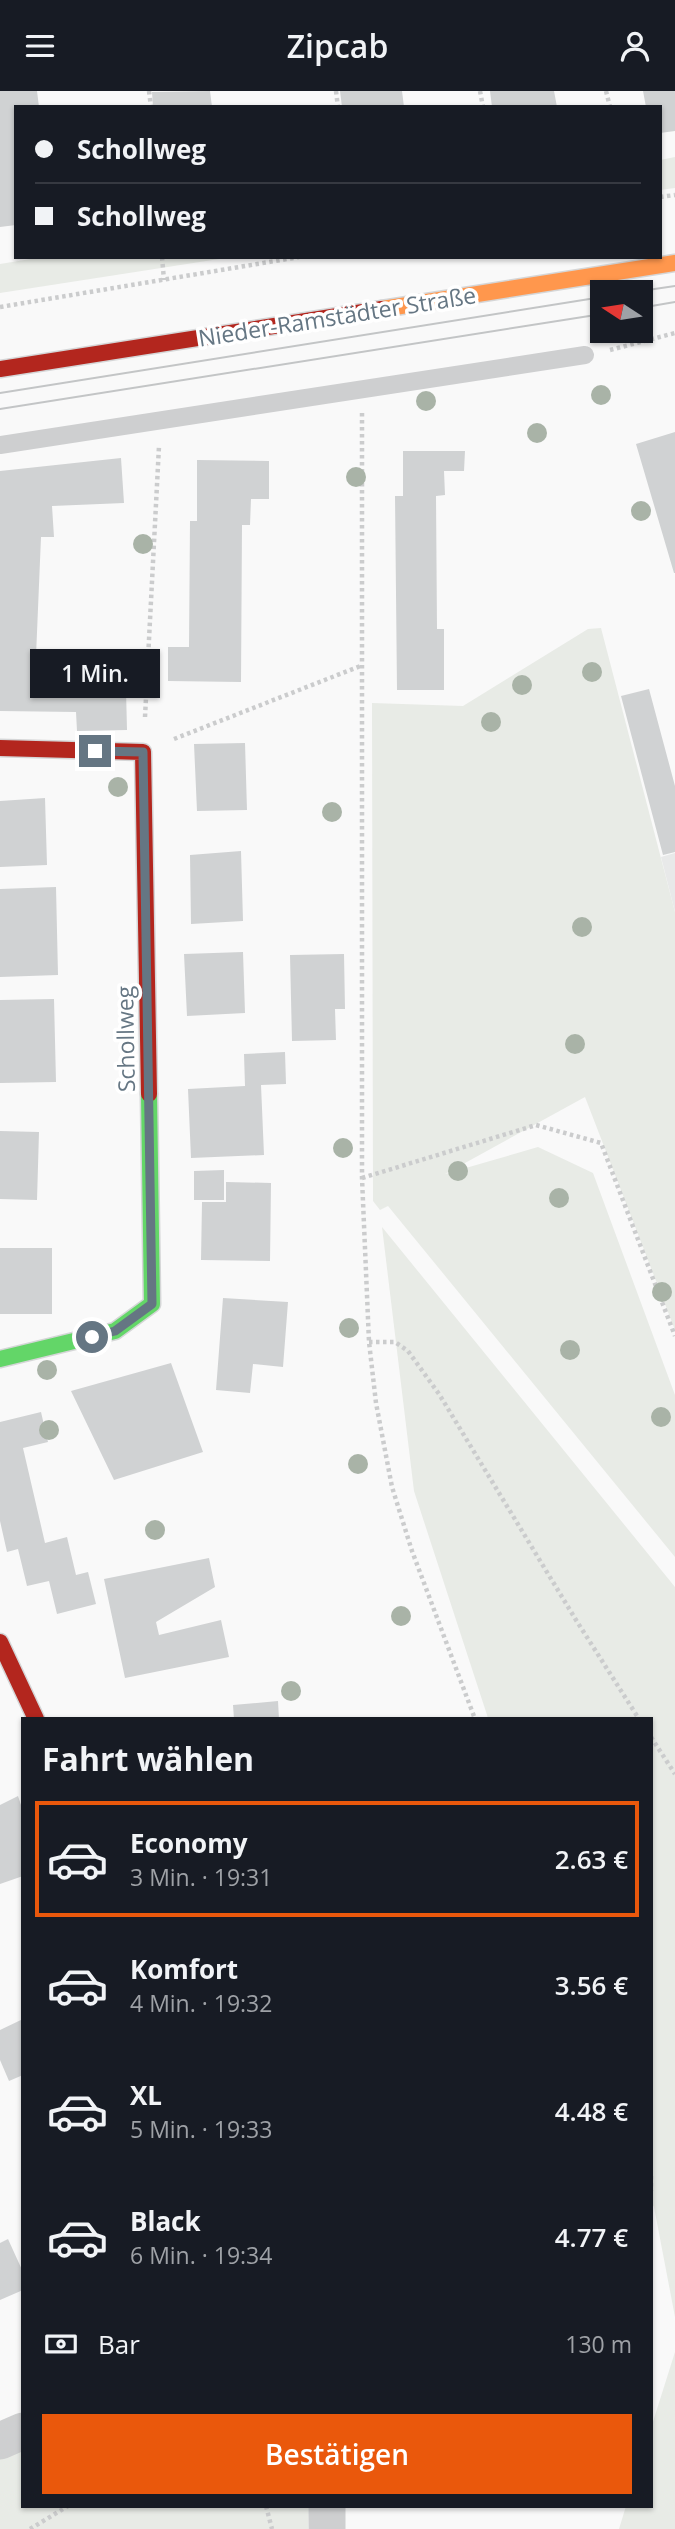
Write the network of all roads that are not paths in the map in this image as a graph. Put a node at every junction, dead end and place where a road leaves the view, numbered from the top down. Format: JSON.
{"nodes":[{"id":1,"x":675,"y":263,"type":"edge"},
{"id":2,"x":585,"y":355,"type":"road end"},
{"id":3,"x":0,"y":369,"type":"edge"},
{"id":4,"x":0,"y":445,"type":"edge"},
{"id":5,"x":0,"y":748,"type":"edge"},
{"id":6,"x":0,"y":1359,"type":"edge"},
{"id":7,"x":0,"y":1642,"type":"edge"},
{"id":8,"x":35,"y":1717,"type":"edge"},
{"id":9,"x":21,"y":2432,"type":"edge"},
{"id":10,"x":0,"y":2441,"type":"edge"},
{"id":11,"x":327,"y":2508,"type":"edge"},
{"id":12,"x":327,"y":2529,"type":"edge"}],
"edges":[{"from":1,"to":3,"type":"street","name":"Nieder-Ramstädter Straße"},
{"from":2,"to":4,"type":"lane"},
{"from":5,"to":6,"type":"street","name":"Schollweg"},
{"from":7,"to":8,"type":"street"},
{"from":9,"to":10,"type":"street"},
{"from":11,"to":12,"type":"street"}]}
